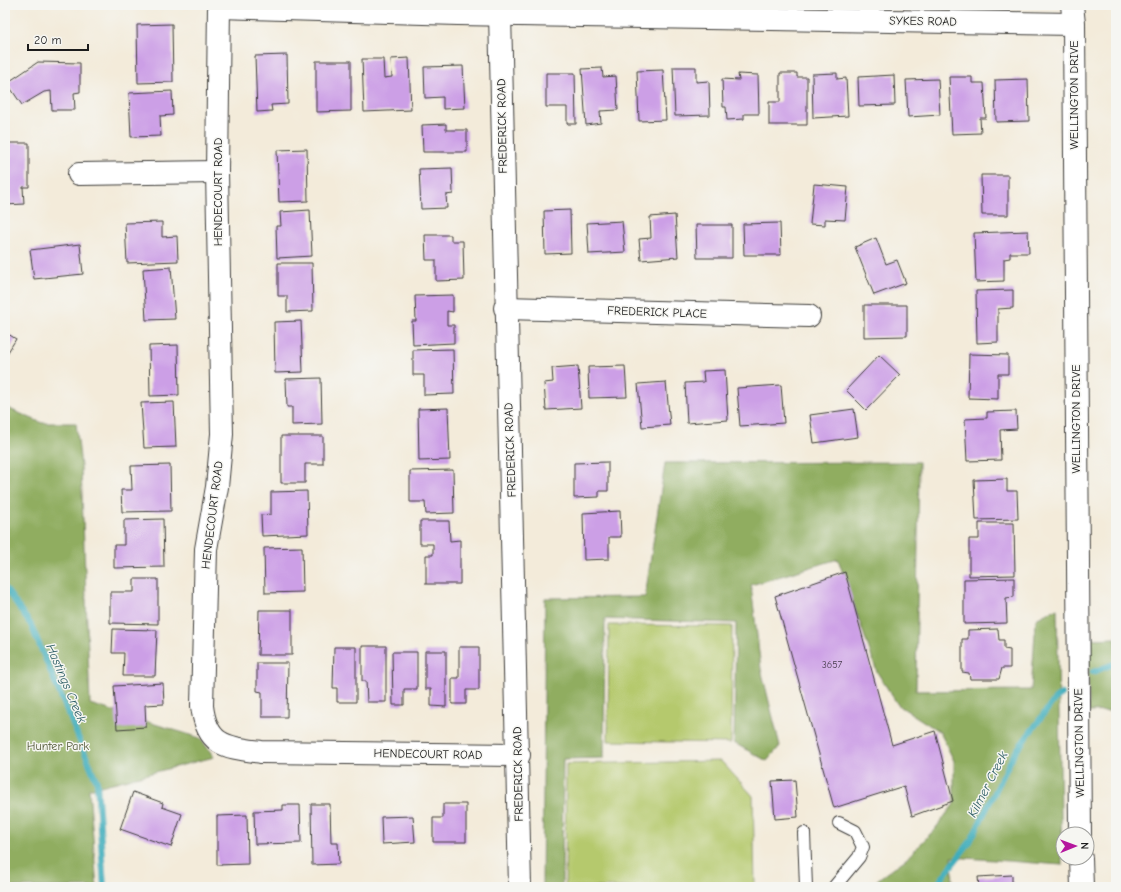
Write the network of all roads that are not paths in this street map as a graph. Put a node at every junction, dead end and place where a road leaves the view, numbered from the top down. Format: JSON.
{"nodes":[{"id":1,"x":219,"y":6,"type":"edge"},
{"id":2,"x":459,"y":9,"type":"edge"},
{"id":3,"x":500,"y":14,"type":"junction"},
{"id":4,"x":1073,"y":15,"type":"edge"},
{"id":5,"x":217,"y":172,"type":"junction"},
{"id":6,"x":79,"y":174,"type":"dead end"},
{"id":7,"x":505,"y":308,"type":"junction"},
{"id":8,"x":809,"y":316,"type":"dead end"},
{"id":9,"x":519,"y":755,"type":"junction"},
{"id":10,"x":839,"y":823,"type":"dead end"},
{"id":11,"x":1080,"y":826,"type":"edge"},
{"id":12,"x":804,"y":833,"type":"dead end"},
{"id":13,"x":1081,"y":866,"type":"edge"},
{"id":14,"x":520,"y":887,"type":"edge"},
{"id":15,"x":806,"y":887,"type":"edge"},
{"id":16,"x":834,"y":887,"type":"edge"},
{"id":17,"x":1082,"y":887,"type":"edge"}],
"edges":[{"from":1,"to":2,"type":"street","name":"SYKES ROAD"},
{"from":1,"to":5,"type":"street","name":"HENDECOURT ROAD"},
{"from":2,"to":3,"type":"street","name":"SYKES ROAD"},
{"from":3,"to":4,"type":"street","name":"SYKES ROAD"},
{"from":3,"to":7,"type":"street","name":"FREDERICK ROAD"},
{"from":4,"to":11,"type":"street","name":"WELLINGTON DRIVE"},
{"from":5,"to":6,"type":"street"},
{"from":5,"to":9,"type":"street","name":"HENDECOURT ROAD"},
{"from":7,"to":8,"type":"street","name":"FREDERICK PLACE"},
{"from":7,"to":9,"type":"street","name":"FREDERICK ROAD"},
{"from":9,"to":14,"type":"street","name":"FREDERICK ROAD"},
{"from":10,"to":16,"type":"lane"},
{"from":12,"to":15,"type":"lane"},
{"from":13,"to":17,"type":"street"}]}
